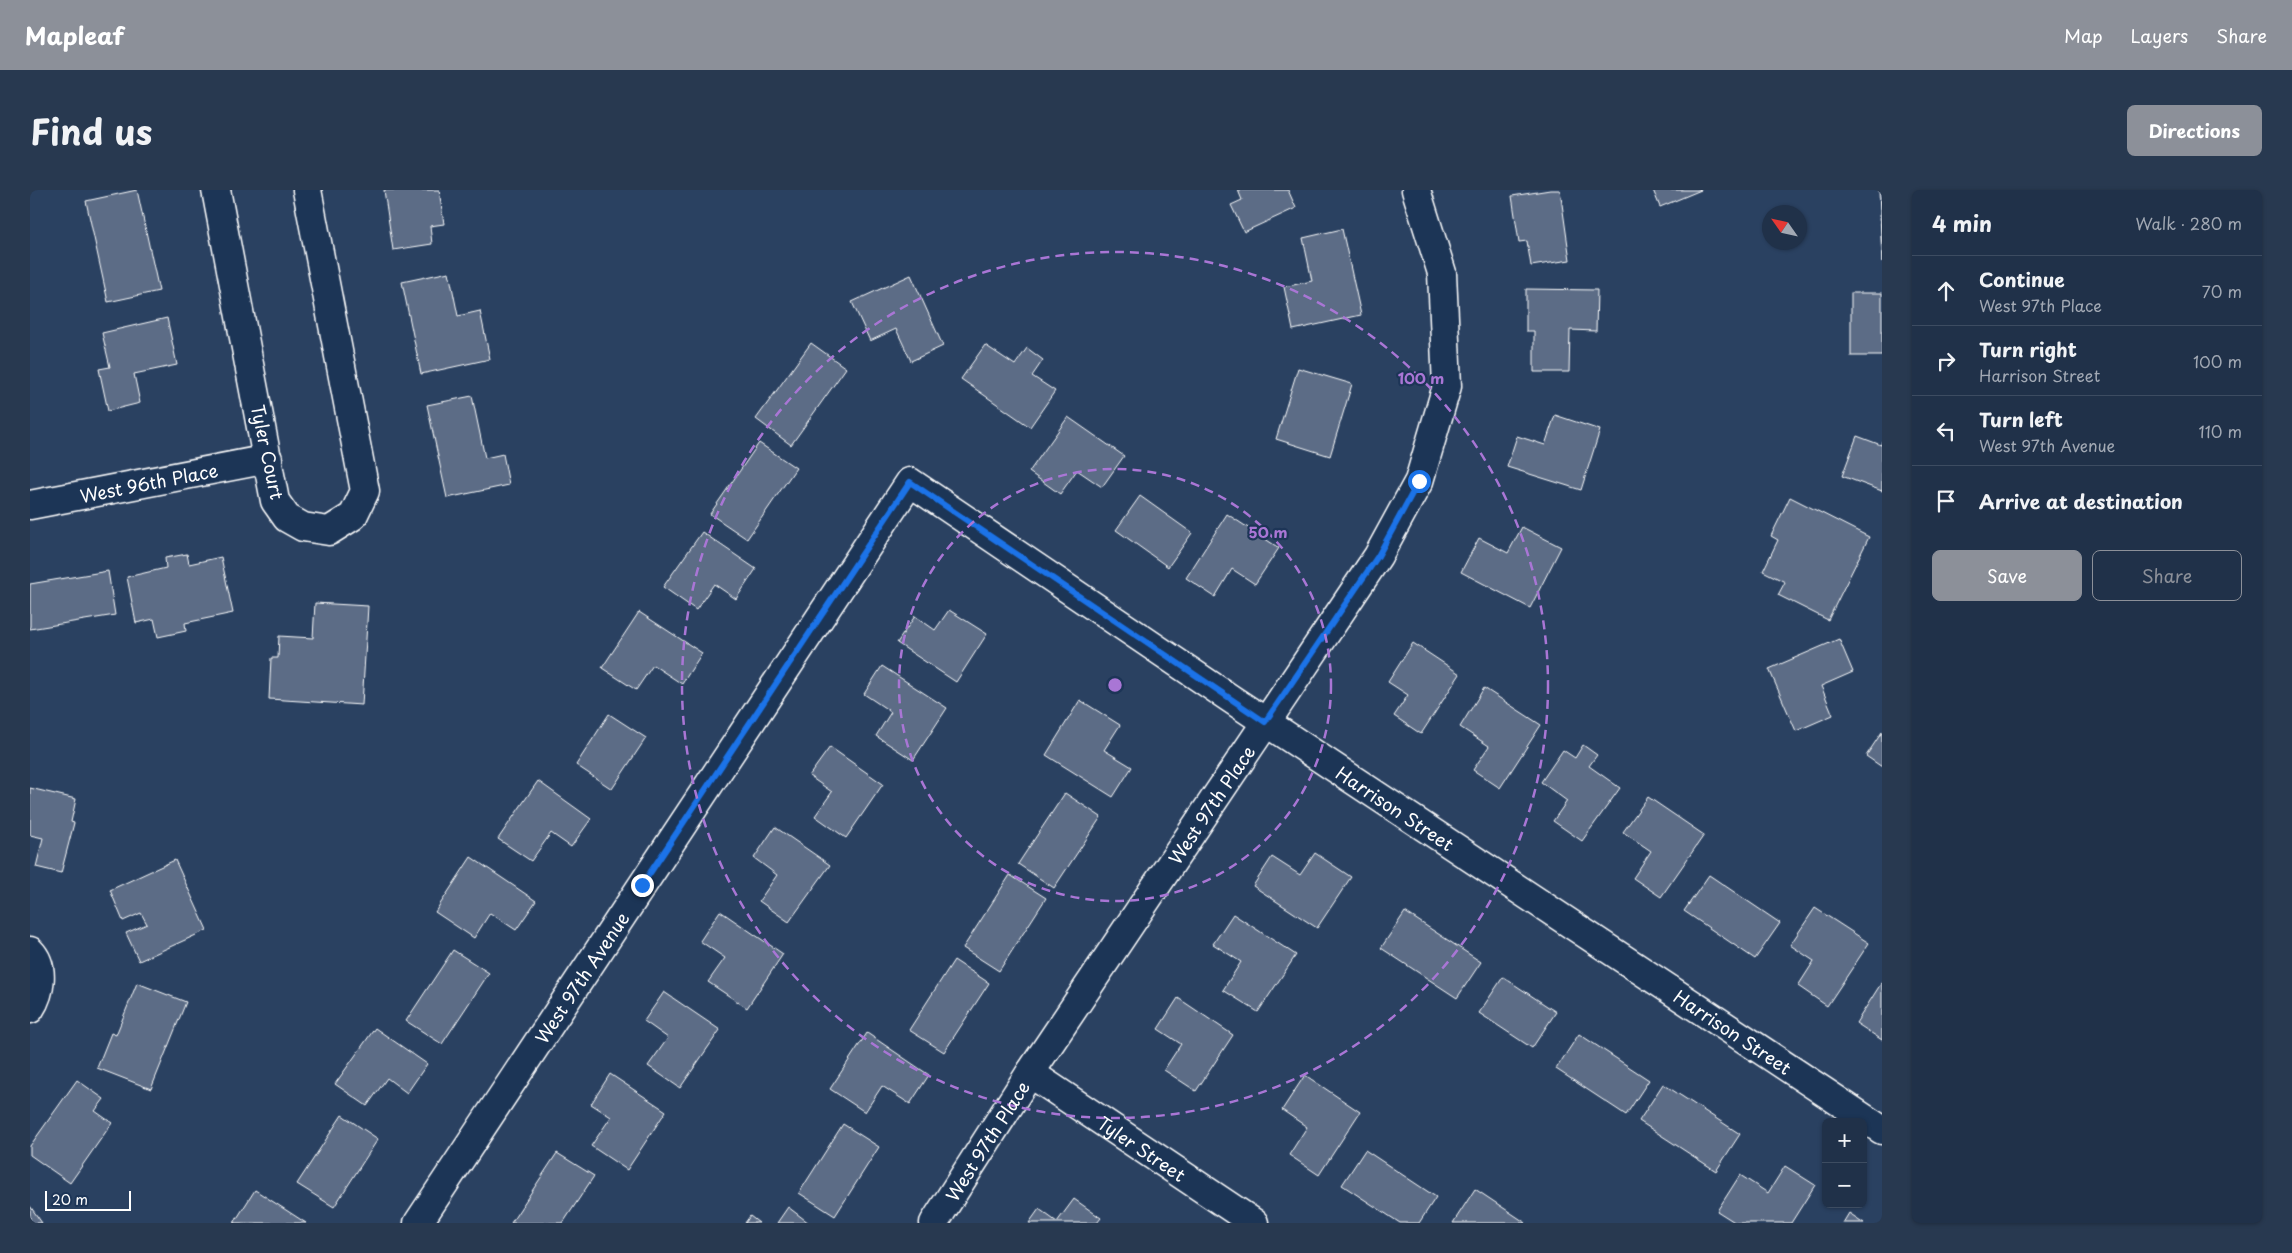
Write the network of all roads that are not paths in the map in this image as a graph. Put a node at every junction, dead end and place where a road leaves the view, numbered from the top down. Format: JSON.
{"nodes":[{"id":1,"x":216,"y":190,"type":"edge"},
{"id":2,"x":307,"y":190,"type":"edge"},
{"id":3,"x":1416,"y":190,"type":"edge"},
{"id":4,"x":268,"y":459,"type":"junction"},
{"id":5,"x":910,"y":482,"type":"joint"},
{"id":6,"x":30,"y":505,"type":"edge"},
{"id":7,"x":1265,"y":722,"type":"junction"},
{"id":8,"x":30,"y":951,"type":"edge"},
{"id":9,"x":30,"y":1009,"type":"edge"},
{"id":10,"x":1030,"y":1073,"type":"junction"},
{"id":11,"x":1882,"y":1130,"type":"edge"},
{"id":12,"x":418,"y":1223,"type":"edge"},
{"id":13,"x":934,"y":1223,"type":"edge"},
{"id":14,"x":1254,"y":1223,"type":"edge"}],
"edges":[{"from":1,"to":4,"type":"street","name":"Tyler Court"},
{"from":2,"to":4,"type":"street","name":"Tyler Court"},
{"from":3,"to":7,"type":"street","name":"West 97th Place"},
{"from":4,"to":6,"type":"street","name":"West 96th Place"},
{"from":5,"to":7,"type":"street","name":"Harrison Street"},
{"from":5,"to":12,"type":"street","name":"West 97th Avenue"},
{"from":7,"to":10,"type":"street","name":"West 97th Place"},
{"from":7,"to":11,"type":"street","name":"Harrison Street"},
{"from":8,"to":9,"type":"street"},
{"from":10,"to":13,"type":"street","name":"West 97th Place"},
{"from":10,"to":14,"type":"street","name":"Tyler Street"}]}
